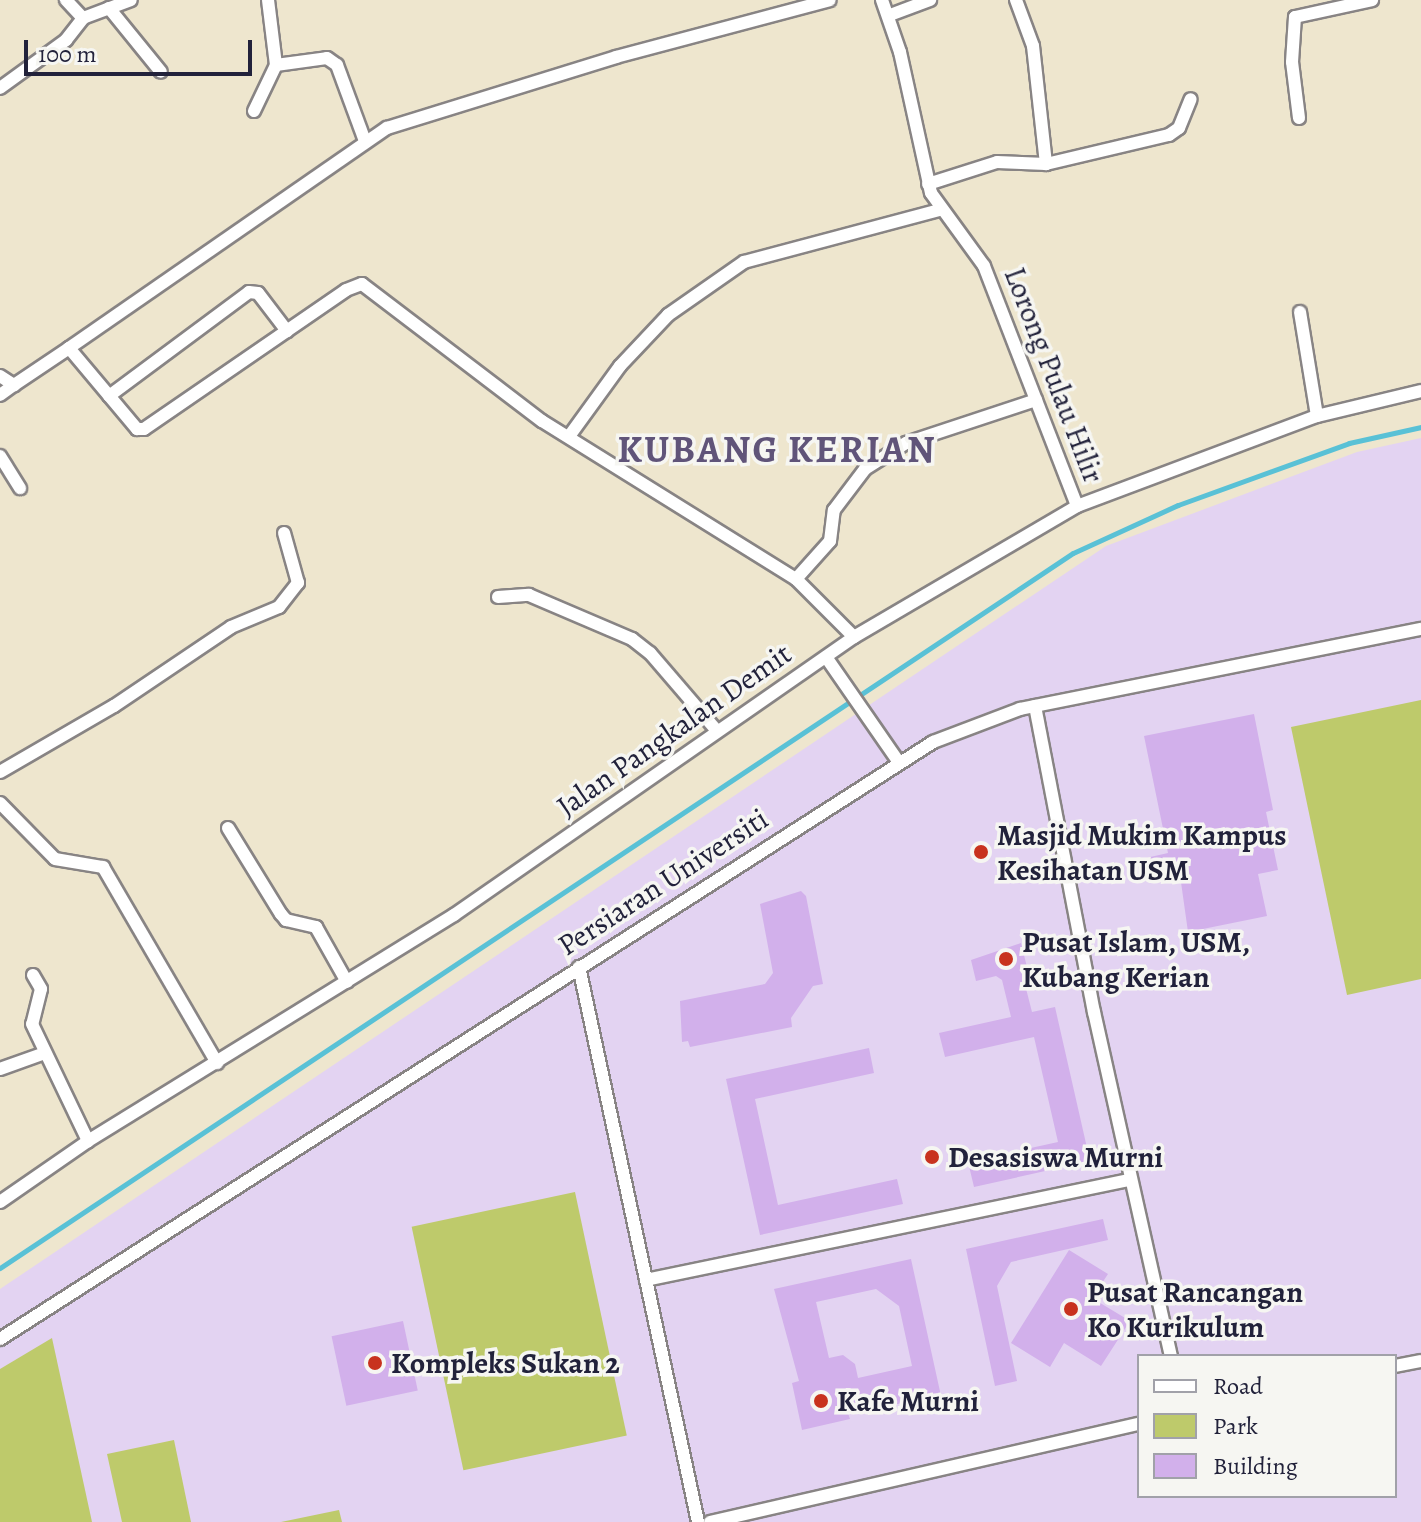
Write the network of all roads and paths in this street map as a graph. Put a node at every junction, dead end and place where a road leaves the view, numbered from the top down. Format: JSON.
{"nodes":[{"id":1,"x":66,"y":0,"type":"edge"},
{"id":2,"x":131,"y":0,"type":"edge"},
{"id":3,"x":268,"y":0,"type":"edge"},
{"id":4,"x":830,"y":0,"type":"edge"},
{"id":5,"x":882,"y":0,"type":"edge"},
{"id":6,"x":930,"y":0,"type":"edge"},
{"id":7,"x":1372,"y":0,"type":"edge"},
{"id":8,"x":1018,"y":1,"type":"edge"},
{"id":9,"x":109,"y":8,"type":"junction"},
{"id":10,"x":890,"y":15,"type":"junction"},
{"id":11,"x":83,"y":18,"type":"junction"},
{"id":12,"x":276,"y":65,"type":"junction"},
{"id":13,"x":161,"y":72,"type":"dead end"},
{"id":14,"x":0,"y":88,"type":"edge"},
{"id":15,"x":1191,"y":99,"type":"dead end"},
{"id":16,"x":254,"y":111,"type":"dead end"},
{"id":17,"x":1299,"y":118,"type":"dead end"},
{"id":18,"x":365,"y":141,"type":"junction"},
{"id":19,"x":1046,"y":164,"type":"junction"},
{"id":20,"x":928,"y":184,"type":"junction"},
{"id":21,"x":940,"y":210,"type":"junction"},
{"id":22,"x":1300,"y":312,"type":"dead end"},
{"id":23,"x":287,"y":331,"type":"junction"},
{"id":24,"x":69,"y":348,"type":"junction"},
{"id":25,"x":0,"y":376,"type":"edge"},
{"id":26,"x":14,"y":385,"type":"junction"},
{"id":27,"x":1421,"y":391,"type":"edge"},
{"id":28,"x":0,"y":395,"type":"edge"},
{"id":29,"x":109,"y":396,"type":"junction"},
{"id":30,"x":1036,"y":400,"type":"junction"},
{"id":31,"x":1317,"y":416,"type":"junction"},
{"id":32,"x":570,"y":435,"type":"junction"},
{"id":33,"x":0,"y":456,"type":"edge"},
{"id":34,"x":20,"y":488,"type":"dead end"},
{"id":35,"x":1077,"y":506,"type":"junction"},
{"id":36,"x":284,"y":533,"type":"dead end"},
{"id":37,"x":796,"y":579,"type":"junction"},
{"id":38,"x":498,"y":597,"type":"dead end"},
{"id":39,"x":1421,"y":629,"type":"edge"},
{"id":40,"x":854,"y":637,"type":"junction"},
{"id":41,"x":826,"y":657,"type":"junction"},
{"id":42,"x":1035,"y":706,"type":"junction"},
{"id":43,"x":717,"y":731,"type":"junction"},
{"id":44,"x":898,"y":761,"type":"junction"},
{"id":45,"x":0,"y":772,"type":"edge"},
{"id":46,"x":0,"y":803,"type":"edge"},
{"id":47,"x":228,"y":828,"type":"dead end"},
{"id":48,"x":579,"y":967,"type":"junction"},
{"id":49,"x":33,"y":975,"type":"dead end"},
{"id":50,"x":347,"y":982,"type":"junction"},
{"id":51,"x":45,"y":1053,"type":"junction"},
{"id":52,"x":217,"y":1063,"type":"junction"},
{"id":53,"x":0,"y":1069,"type":"edge"},
{"id":54,"x":88,"y":1141,"type":"junction"},
{"id":55,"x":1131,"y":1180,"type":"junction"},
{"id":56,"x":0,"y":1202,"type":"edge"},
{"id":57,"x":646,"y":1280,"type":"junction"},
{"id":58,"x":0,"y":1339,"type":"edge"},
{"id":59,"x":1171,"y":1354,"type":"edge"},
{"id":60,"x":1421,"y":1361,"type":"edge"},
{"id":61,"x":1397,"y":1366,"type":"edge"},
{"id":62,"x":1137,"y":1424,"type":"edge"},
{"id":63,"x":698,"y":1522,"type":"edge"},
{"id":64,"x":710,"y":1522,"type":"edge"}],
"edges":[{"from":1,"to":11,"type":"street"},
{"from":2,"to":9,"type":"street"},
{"from":3,"to":12,"type":"street"},
{"from":4,"to":18,"type":"street"},
{"from":5,"to":10,"type":"street","name":"Lorong Pulau Hilir"},
{"from":6,"to":10,"type":"street"},
{"from":7,"to":17,"type":"street"},
{"from":8,"to":19,"type":"street"},
{"from":9,"to":11,"type":"street"},
{"from":9,"to":13,"type":"street"},
{"from":10,"to":20,"type":"street","name":"Lorong Pulau Hilir"},
{"from":11,"to":14,"type":"street"},
{"from":12,"to":16,"type":"street"},
{"from":12,"to":18,"type":"street"},
{"from":15,"to":19,"type":"street"},
{"from":18,"to":24,"type":"street"},
{"from":19,"to":20,"type":"street"},
{"from":20,"to":21,"type":"street","name":"Lorong Pulau Hilir"},
{"from":21,"to":30,"type":"street","name":"Lorong Pulau Hilir"},
{"from":21,"to":32,"type":"street"},
{"from":22,"to":31,"type":"street"},
{"from":23,"to":29,"type":"street"},
{"from":23,"to":29,"type":"street"},
{"from":23,"to":32,"type":"street"},
{"from":24,"to":26,"type":"street"},
{"from":24,"to":29,"type":"street"},
{"from":25,"to":26,"type":"street"},
{"from":26,"to":28,"type":"street"},
{"from":27,"to":31,"type":"street","name":"Jalan Pangkalan Demit"},
{"from":30,"to":35,"type":"street","name":"Lorong Pulau Hilir"},
{"from":30,"to":37,"type":"street"},
{"from":31,"to":35,"type":"street","name":"Jalan Pangkalan Demit"},
{"from":32,"to":37,"type":"street"},
{"from":33,"to":34,"type":"street"},
{"from":35,"to":40,"type":"street","name":"Jalan Pangkalan Demit"},
{"from":36,"to":45,"type":"street"},
{"from":37,"to":40,"type":"street"},
{"from":38,"to":43,"type":"street"},
{"from":39,"to":42,"type":"street","name":"Persiaran Universiti"},
{"from":40,"to":41,"type":"street","name":"Jalan Pangkalan Demit"},
{"from":41,"to":43,"type":"street","name":"Jalan Pangkalan Demit"},
{"from":41,"to":44,"type":"street"},
{"from":42,"to":44,"type":"street","name":"Persiaran Universiti"},
{"from":42,"to":55,"type":"street"},
{"from":43,"to":50,"type":"street","name":"Jalan Pangkalan Demit"},
{"from":44,"to":48,"type":"street","name":"Persiaran Universiti"},
{"from":46,"to":52,"type":"street"},
{"from":47,"to":50,"type":"street"},
{"from":48,"to":57,"type":"street"},
{"from":48,"to":58,"type":"street","name":"Persiaran Universiti"},
{"from":49,"to":51,"type":"street"},
{"from":50,"to":52,"type":"street","name":"Jalan Pangkalan Demit"},
{"from":51,"to":53,"type":"street"},
{"from":51,"to":54,"type":"street"},
{"from":52,"to":54,"type":"street","name":"Jalan Pangkalan Demit"},
{"from":54,"to":56,"type":"street","name":"Jalan Pangkalan Demit"},
{"from":55,"to":57,"type":"street"},
{"from":55,"to":59,"type":"street"},
{"from":57,"to":63,"type":"street"},
{"from":60,"to":61,"type":"street"},
{"from":62,"to":64,"type":"street"}]}
